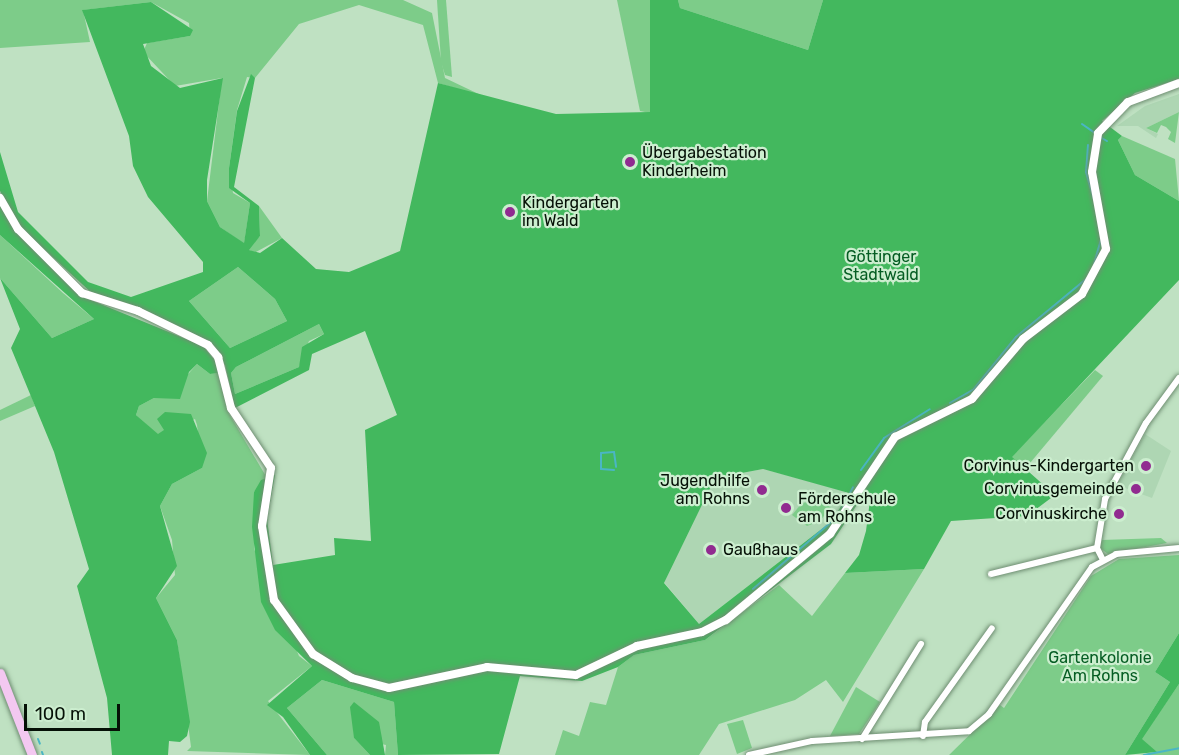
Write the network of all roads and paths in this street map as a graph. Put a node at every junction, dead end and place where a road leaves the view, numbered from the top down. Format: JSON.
{"nodes":[{"id":1,"x":1179,"y":83,"type":"edge"},
{"id":2,"x":0,"y":198,"type":"edge"},
{"id":3,"x":1179,"y":378,"type":"edge"},
{"id":4,"x":1097,"y":548,"type":"junction"},
{"id":5,"x":1179,"y":548,"type":"edge"},
{"id":6,"x":1102,"y":560,"type":"junction"},
{"id":7,"x":992,"y":574,"type":"dead end"},
{"id":8,"x":992,"y":628,"type":"dead end"},
{"id":9,"x":921,"y":644,"type":"dead end"},
{"id":10,"x":0,"y":673,"type":"edge"},
{"id":11,"x":923,"y":736,"type":"junction"},
{"id":12,"x":862,"y":739,"type":"junction"},
{"id":13,"x":32,"y":755,"type":"edge"},
{"id":14,"x":749,"y":755,"type":"edge"}],
"edges":[{"from":1,"to":2,"type":"street"},
{"from":3,"to":4,"type":"street"},
{"from":4,"to":6,"type":"street"},
{"from":4,"to":7,"type":"street"},
{"from":5,"to":6,"type":"street"},
{"from":6,"to":11,"type":"street"},
{"from":8,"to":11,"type":"street"},
{"from":9,"to":12,"type":"street"},
{"from":10,"to":13,"type":"main road"},
{"from":11,"to":12,"type":"street"},
{"from":12,"to":14,"type":"street"}]}
